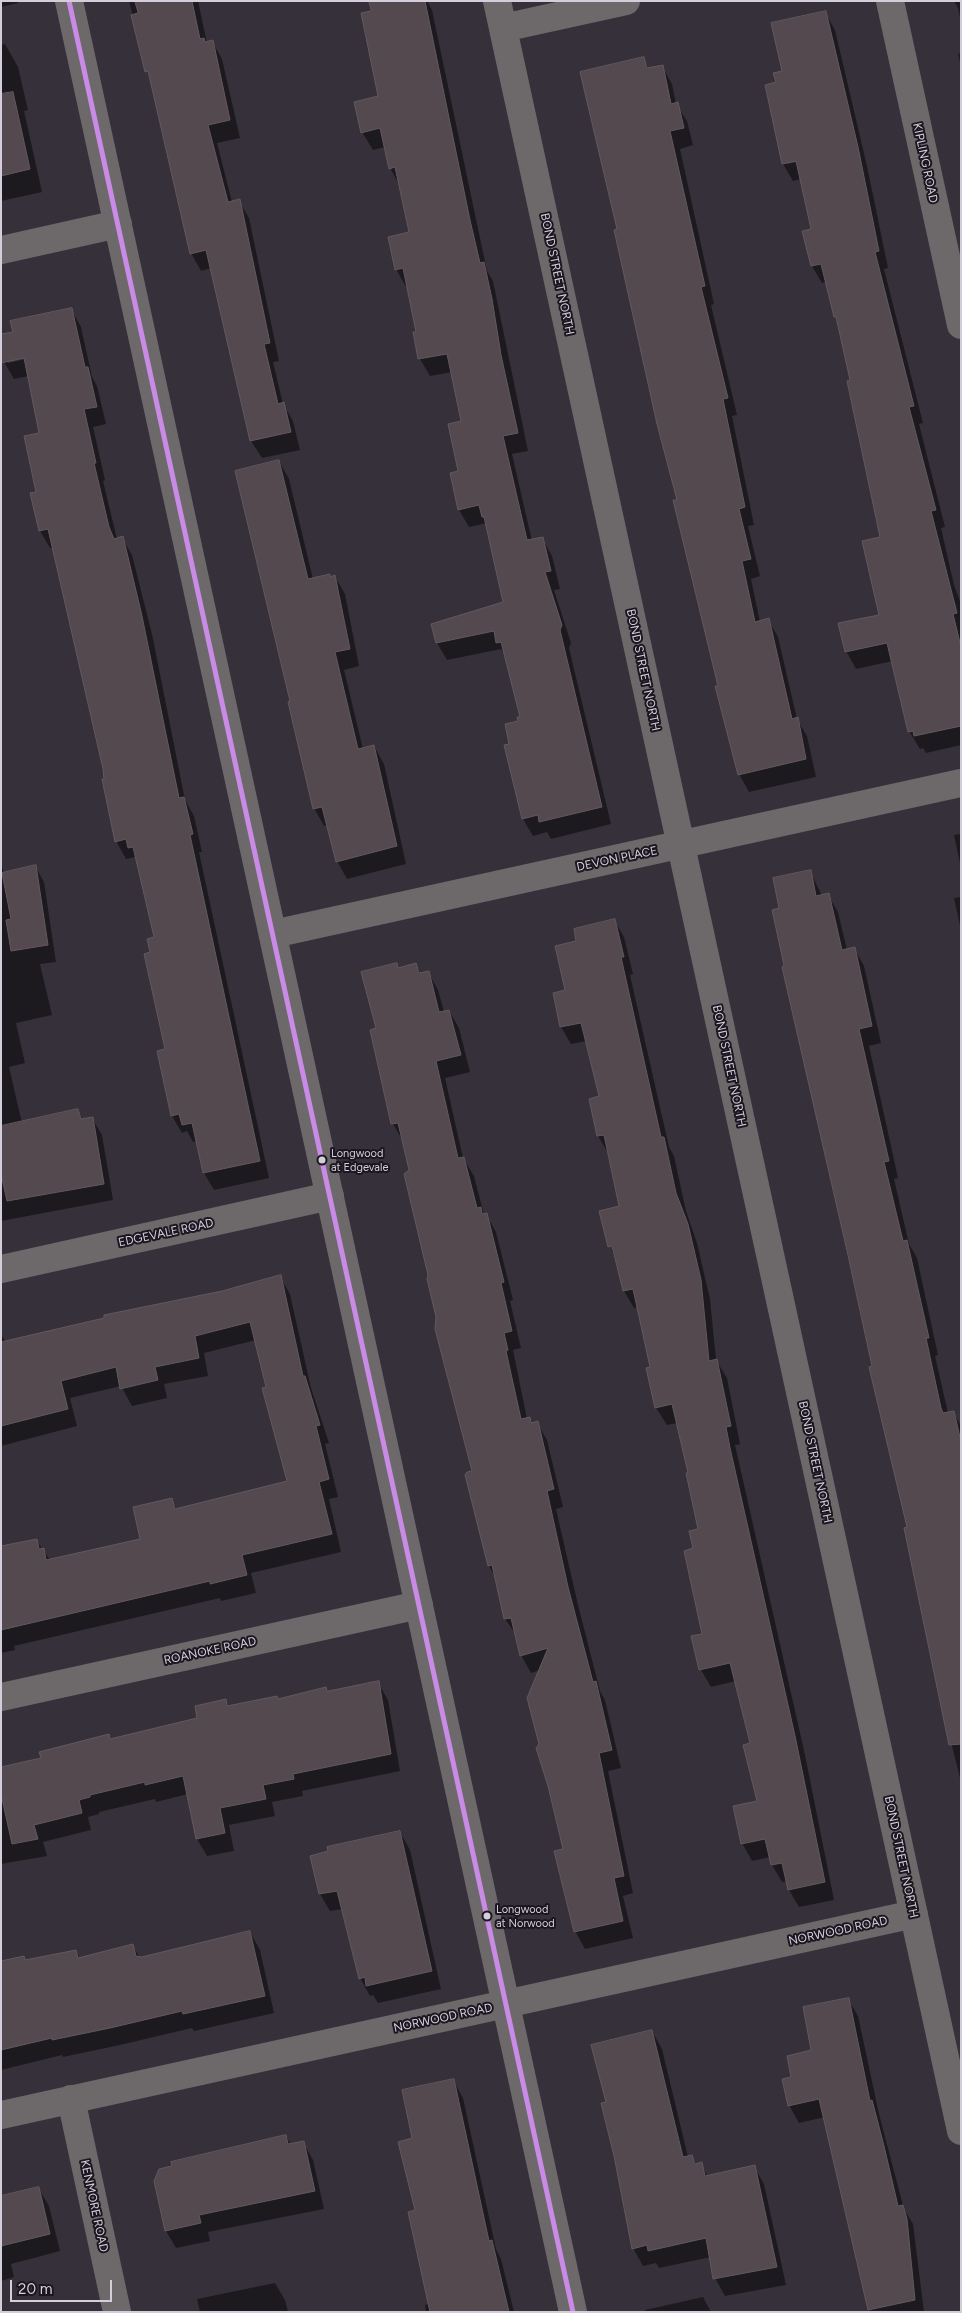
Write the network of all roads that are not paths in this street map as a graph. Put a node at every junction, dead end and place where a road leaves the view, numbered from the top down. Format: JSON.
{"nodes":[{"id":1,"x":69,"y":1,"type":"edge"},
{"id":2,"x":497,"y":1,"type":"edge"},
{"id":3,"x":626,"y":1,"type":"edge"},
{"id":4,"x":890,"y":1,"type":"edge"},
{"id":5,"x":503,"y":28,"type":"junction"},
{"id":6,"x":118,"y":224,"type":"junction"},
{"id":7,"x":1,"y":250,"type":"edge"},
{"id":8,"x":961,"y":324,"type":"edge"},
{"id":9,"x":961,"y":783,"type":"edge"},
{"id":10,"x":681,"y":844,"type":"junction"},
{"id":11,"x":272,"y":934,"type":"junction"},
{"id":12,"x":330,"y":1196,"type":"junction"},
{"id":13,"x":1,"y":1269,"type":"edge"},
{"id":14,"x":419,"y":1605,"type":"junction"},
{"id":15,"x":1,"y":1697,"type":"edge"},
{"id":16,"x":914,"y":1914,"type":"junction"},
{"id":17,"x":506,"y":2004,"type":"junction"},
{"id":18,"x":953,"y":2059,"type":"edge"},
{"id":19,"x":71,"y":2099,"type":"junction"},
{"id":20,"x":1,"y":2115,"type":"edge"},
{"id":21,"x":961,"y":2130,"type":"edge"},
{"id":22,"x":117,"y":2312,"type":"edge"},
{"id":23,"x":572,"y":2312,"type":"edge"}],
"edges":[{"from":1,"to":6,"type":"street"},
{"from":2,"to":5,"type":"street","name":"BOND STREET NORTH"},
{"from":3,"to":5,"type":"street"},
{"from":4,"to":8,"type":"street","name":"KIPLING ROAD"},
{"from":5,"to":10,"type":"street","name":"BOND STREET NORTH"},
{"from":6,"to":7,"type":"street"},
{"from":6,"to":11,"type":"street"},
{"from":9,"to":10,"type":"street","name":"DEVON PLACE"},
{"from":10,"to":11,"type":"street","name":"DEVON PLACE"},
{"from":10,"to":16,"type":"street","name":"BOND STREET NORTH"},
{"from":11,"to":12,"type":"street"},
{"from":12,"to":13,"type":"street","name":"EDGEVALE ROAD"},
{"from":12,"to":14,"type":"street"},
{"from":14,"to":15,"type":"street","name":"ROANOKE ROAD"},
{"from":14,"to":17,"type":"street"},
{"from":16,"to":17,"type":"street","name":"NORWOOD ROAD"},
{"from":16,"to":18,"type":"street","name":"BOND STREET NORTH"},
{"from":17,"to":19,"type":"street","name":"NORWOOD ROAD"},
{"from":17,"to":23,"type":"street"},
{"from":18,"to":21,"type":"street","name":"BOND STREET NORTH"},
{"from":19,"to":20,"type":"street","name":"NORWOOD ROAD"},
{"from":19,"to":22,"type":"street","name":"KENMORE ROAD"}]}
